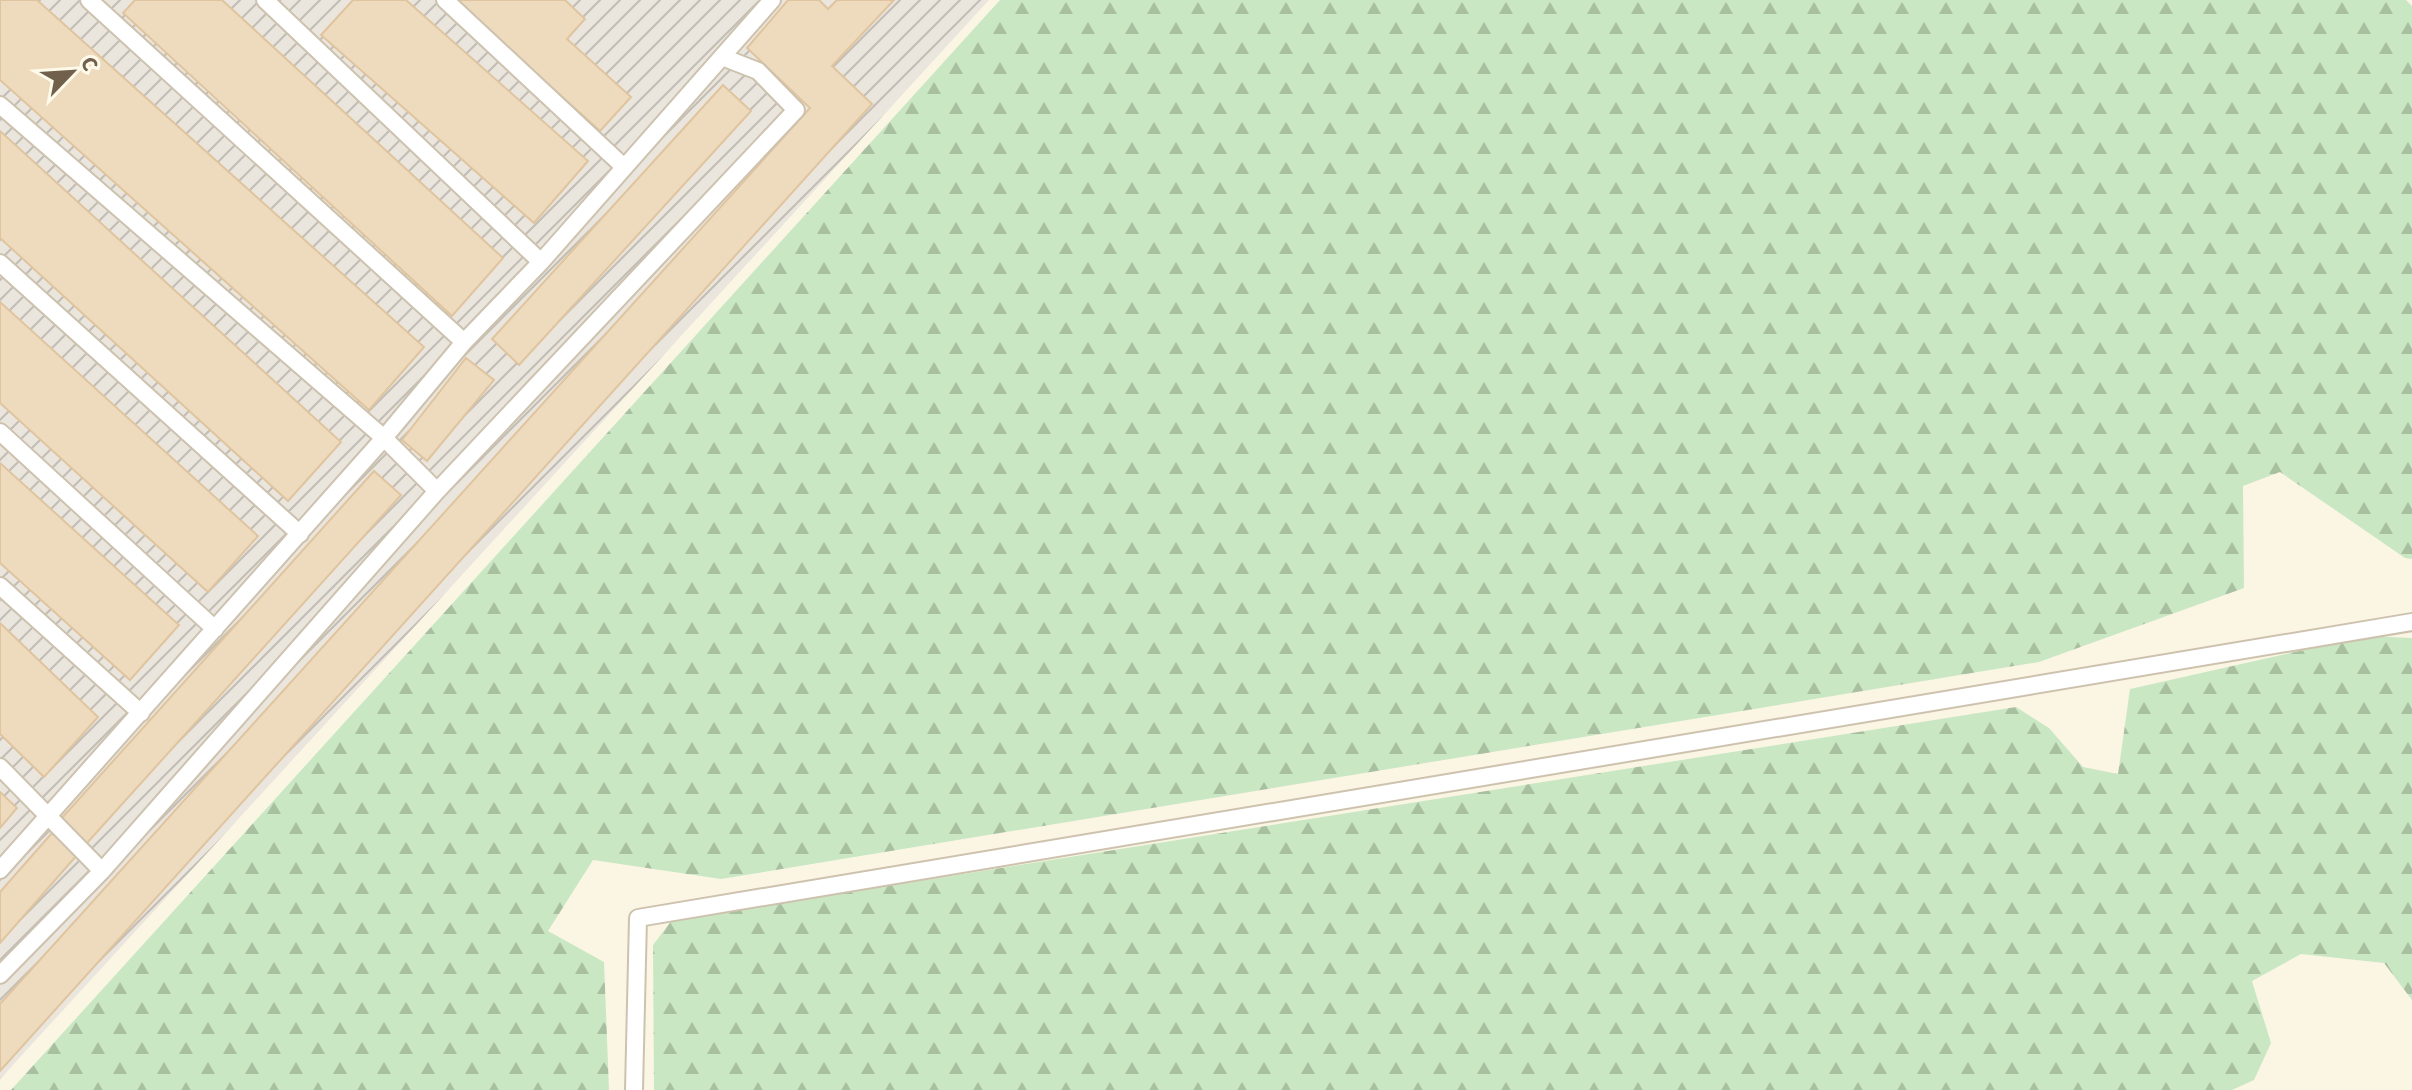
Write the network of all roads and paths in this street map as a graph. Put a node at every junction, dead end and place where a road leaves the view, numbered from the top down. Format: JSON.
{"nodes":[{"id":1,"x":89,"y":0,"type":"edge"},
{"id":2,"x":265,"y":0,"type":"edge"},
{"id":3,"x":445,"y":0,"type":"edge"},
{"id":4,"x":772,"y":0,"type":"edge"},
{"id":5,"x":722,"y":57,"type":"junction"},
{"id":6,"x":0,"y":105,"type":"edge"},
{"id":7,"x":624,"y":167,"type":"junction"},
{"id":8,"x":541,"y":262,"type":"junction"},
{"id":9,"x":0,"y":263,"type":"edge"},
{"id":10,"x":464,"y":342,"type":"junction"},
{"id":11,"x":0,"y":432,"type":"edge"},
{"id":12,"x":384,"y":438,"type":"junction"},
{"id":13,"x":437,"y":491,"type":"junction"},
{"id":14,"x":300,"y":534,"type":"junction"},
{"id":15,"x":0,"y":586,"type":"edge"},
{"id":16,"x":2412,"y":622,"type":"edge"},
{"id":17,"x":215,"y":629,"type":"junction"},
{"id":18,"x":141,"y":713,"type":"junction"},
{"id":19,"x":0,"y":767,"type":"edge"},
{"id":20,"x":47,"y":815,"type":"junction"},
{"id":21,"x":0,"y":870,"type":"edge"},
{"id":22,"x":102,"y":871,"type":"junction"},
{"id":23,"x":0,"y":975,"type":"edge"},
{"id":24,"x":634,"y":1090,"type":"edge"}],
"edges":[{"from":1,"to":10,"type":"lane"},
{"from":2,"to":8,"type":"lane"},
{"from":3,"to":7,"type":"lane"},
{"from":4,"to":5,"type":"lane"},
{"from":5,"to":7,"type":"lane"},
{"from":5,"to":13,"type":"lane"},
{"from":6,"to":12,"type":"lane"},
{"from":7,"to":8,"type":"lane"},
{"from":8,"to":10,"type":"lane"},
{"from":9,"to":14,"type":"lane"},
{"from":10,"to":12,"type":"lane"},
{"from":11,"to":17,"type":"lane"},
{"from":12,"to":13,"type":"lane"},
{"from":12,"to":14,"type":"lane"},
{"from":13,"to":22,"type":"lane"},
{"from":14,"to":17,"type":"lane"},
{"from":15,"to":18,"type":"lane"},
{"from":16,"to":24,"type":"lane"},
{"from":17,"to":18,"type":"lane"},
{"from":18,"to":20,"type":"lane"},
{"from":19,"to":20,"type":"lane"},
{"from":20,"to":21,"type":"lane"},
{"from":20,"to":22,"type":"lane"},
{"from":22,"to":23,"type":"lane"}]}
